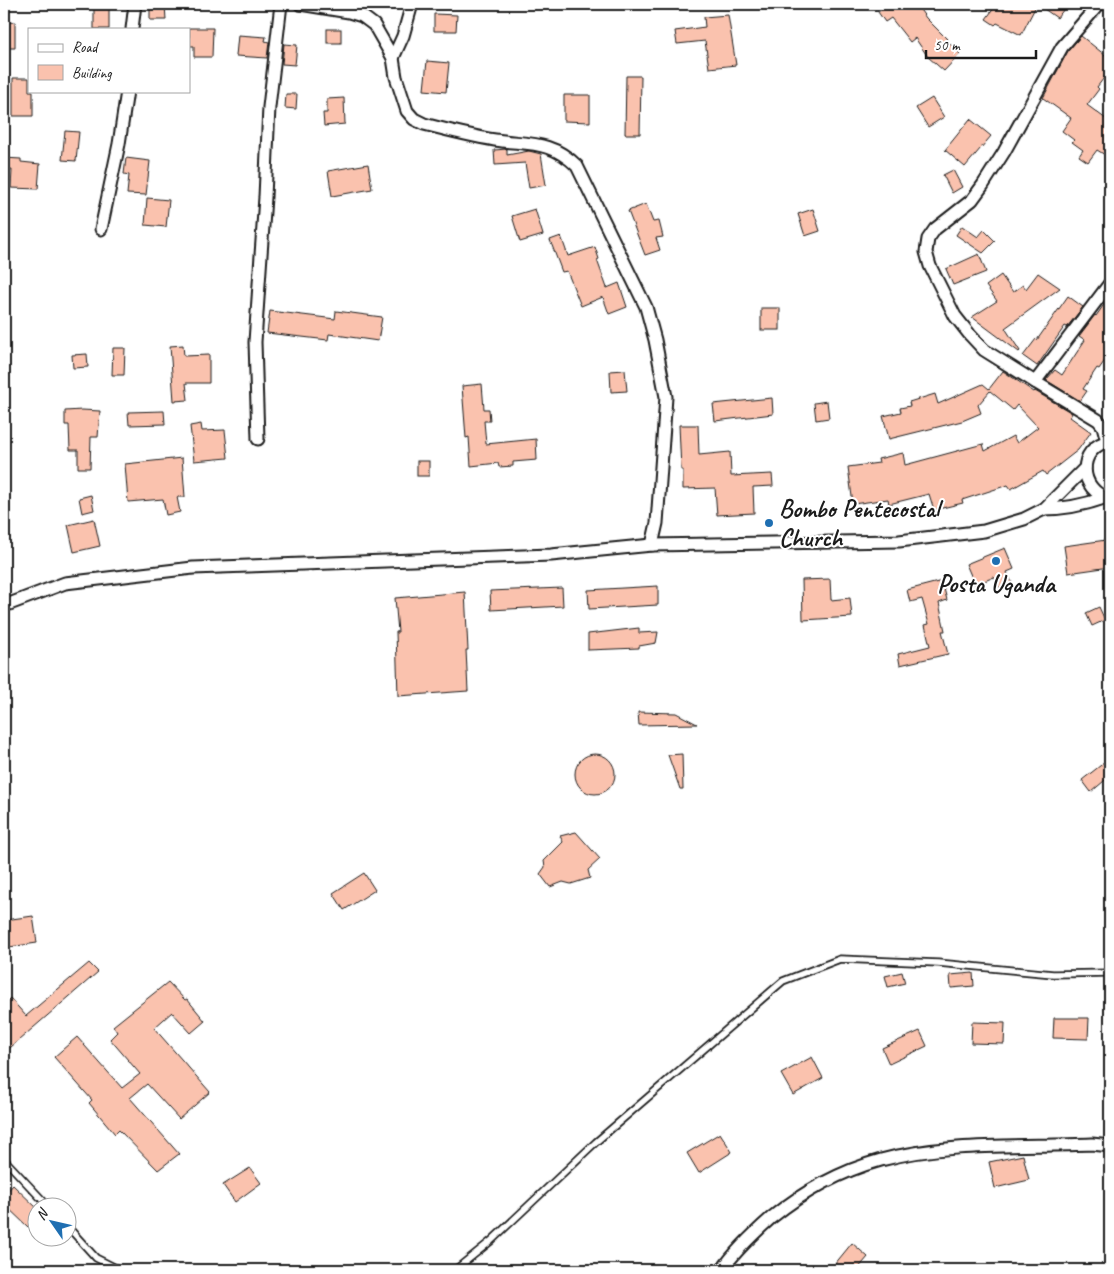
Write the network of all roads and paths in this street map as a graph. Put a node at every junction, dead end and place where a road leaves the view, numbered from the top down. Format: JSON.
{"nodes":[{"id":1,"x":134,"y":4,"type":"edge"},
{"id":2,"x":281,"y":4,"type":"edge"},
{"id":3,"x":300,"y":4,"type":"edge"},
{"id":4,"x":412,"y":4,"type":"edge"},
{"id":5,"x":1099,"y":4,"type":"edge"},
{"id":6,"x":132,"y":28,"type":"edge"},
{"id":7,"x":393,"y":58,"type":"junction"},
{"id":8,"x":127,"y":92,"type":"edge"},
{"id":9,"x":101,"y":229,"type":"dead end"},
{"id":10,"x":1110,"y":283,"type":"edge"},
{"id":11,"x":1035,"y":382,"type":"junction"},
{"id":12,"x":258,"y":439,"type":"dead end"},
{"id":13,"x":1109,"y":441,"type":"edge"},
{"id":14,"x":1085,"y":468,"type":"junction"},
{"id":15,"x":1107,"y":499,"type":"edge"},
{"id":16,"x":1044,"y":510,"type":"junction"},
{"id":17,"x":652,"y":546,"type":"junction"},
{"id":18,"x":4,"y":606,"type":"edge"},
{"id":19,"x":1110,"y":973,"type":"edge"},
{"id":20,"x":1110,"y":1146,"type":"edge"},
{"id":21,"x":4,"y":1159,"type":"edge"},
{"id":22,"x":39,"y":1196,"type":"edge"},
{"id":23,"x":78,"y":1238,"type":"edge"},
{"id":24,"x":120,"y":1270,"type":"edge"},
{"id":25,"x":455,"y":1270,"type":"edge"},
{"id":26,"x":722,"y":1270,"type":"edge"}],
"edges":[{"from":1,"to":6,"type":"street"},
{"from":2,"to":12,"type":"street"},
{"from":3,"to":7,"type":"street"},
{"from":4,"to":7,"type":"street"},
{"from":5,"to":11,"type":"street"},
{"from":7,"to":17,"type":"street"},
{"from":8,"to":9,"type":"street"},
{"from":10,"to":11,"type":"street"},
{"from":11,"to":13,"type":"street"},
{"from":13,"to":14,"type":"street"},
{"from":14,"to":15,"type":"street"},
{"from":14,"to":16,"type":"street"},
{"from":15,"to":16,"type":"street"},
{"from":16,"to":17,"type":"street"},
{"from":17,"to":18,"type":"street"},
{"from":19,"to":25,"type":"lane"},
{"from":20,"to":26,"type":"street"},
{"from":21,"to":22,"type":"lane"},
{"from":23,"to":24,"type":"lane"}]}
